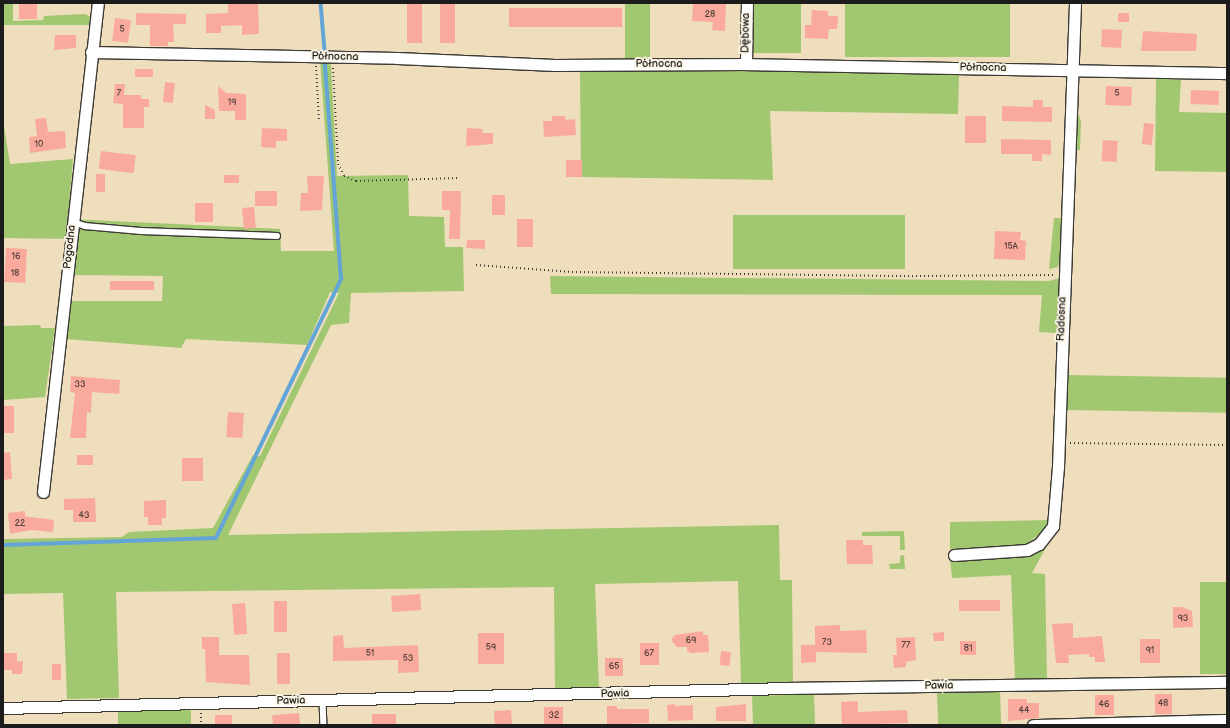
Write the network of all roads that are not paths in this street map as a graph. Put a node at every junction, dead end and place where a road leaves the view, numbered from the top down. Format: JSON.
{"nodes":[{"id":1,"x":98,"y":3,"type":"edge"},
{"id":2,"x":747,"y":3,"type":"edge"},
{"id":3,"x":1075,"y":3,"type":"edge"},
{"id":4,"x":91,"y":52,"type":"junction"},
{"id":5,"x":746,"y":64,"type":"junction"},
{"id":6,"x":1071,"y":70,"type":"junction"},
{"id":7,"x":1227,"y":73,"type":"edge"},
{"id":8,"x":73,"y":222,"type":"junction"},
{"id":9,"x":277,"y":236,"type":"dead end"},
{"id":10,"x":43,"y":492,"type":"dead end"},
{"id":11,"x":954,"y":555,"type":"dead end"},
{"id":12,"x":1227,"y":682,"type":"edge"},
{"id":13,"x":323,"y":700,"type":"junction"},
{"id":14,"x":3,"y":708,"type":"edge"},
{"id":15,"x":1227,"y":720,"type":"edge"},
{"id":16,"x":324,"y":725,"type":"edge"},
{"id":17,"x":1033,"y":725,"type":"edge"}],
"edges":[{"from":1,"to":4,"type":"street","name":"Pogodna"},
{"from":2,"to":5,"type":"street","name":"Dębowa"},
{"from":3,"to":6,"type":"street","name":"Radosna"},
{"from":4,"to":5,"type":"street","name":"Północna"},
{"from":4,"to":8,"type":"street","name":"Pogodna"},
{"from":5,"to":6,"type":"street","name":"Północna"},
{"from":6,"to":7,"type":"street","name":"Północna"},
{"from":6,"to":11,"type":"street","name":"Radosna"},
{"from":8,"to":9,"type":"lane"},
{"from":8,"to":10,"type":"street","name":"Pogodna"},
{"from":12,"to":13,"type":"street","name":"Pawia"},
{"from":13,"to":14,"type":"street","name":"Pawia"},
{"from":13,"to":16,"type":"lane"},
{"from":15,"to":17,"type":"street"}]}
